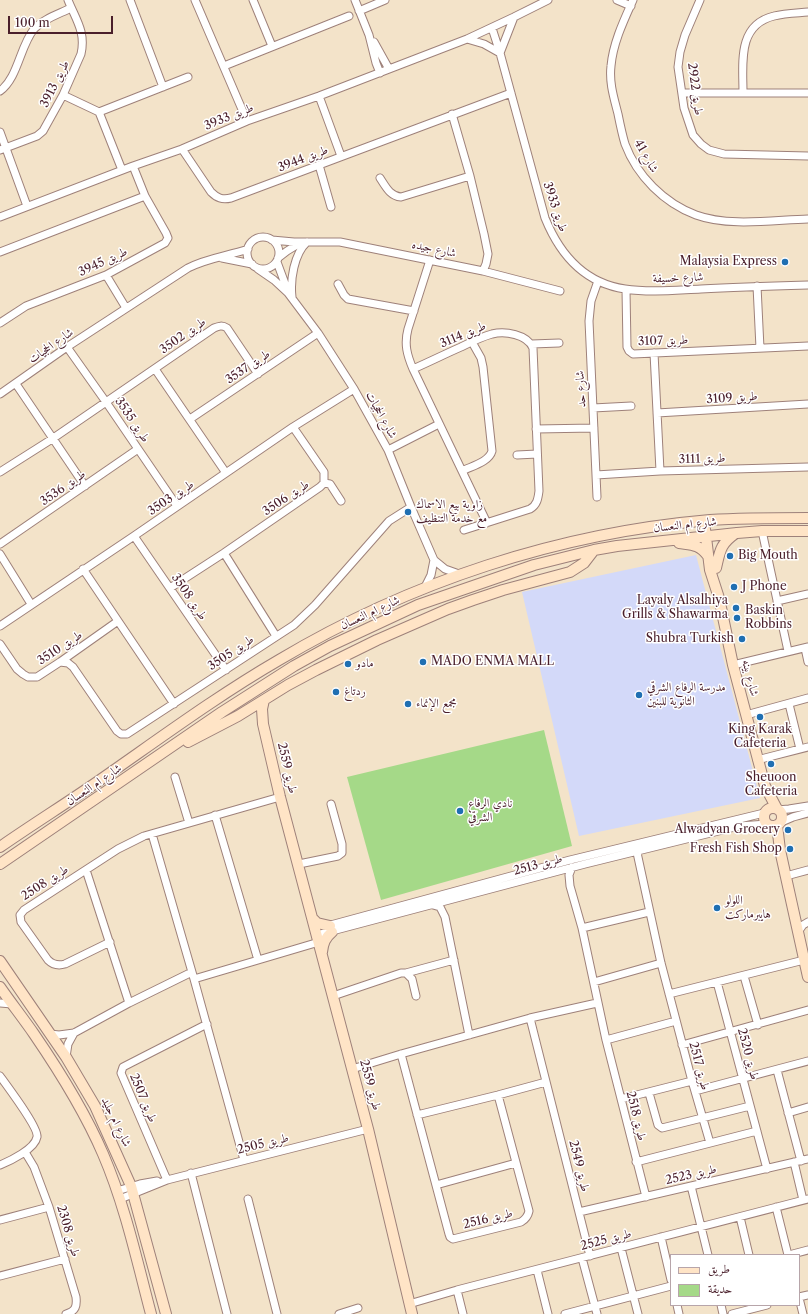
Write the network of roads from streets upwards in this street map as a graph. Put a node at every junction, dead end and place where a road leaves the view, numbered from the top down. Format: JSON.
{"nodes":[{"id":1,"x":68,"y":0,"type":"edge"},
{"id":2,"x":130,"y":0,"type":"edge"},
{"id":3,"x":195,"y":0,"type":"edge"},
{"id":4,"x":253,"y":0,"type":"edge"},
{"id":5,"x":355,"y":0,"type":"edge"},
{"id":6,"x":384,"y":0,"type":"edge"},
{"id":7,"x":548,"y":0,"type":"edge"},
{"id":8,"x":617,"y":0,"type":"edge"},
{"id":9,"x":700,"y":0,"type":"edge"},
{"id":10,"x":632,"y":3,"type":"edge"},
{"id":11,"x":71,"y":8,"type":"junction"},
{"id":12,"x":360,"y":11,"type":"junction"},
{"id":13,"x":808,"y":12,"type":"edge"},
{"id":14,"x":349,"y":16,"type":"dead end"},
{"id":15,"x":514,"y":17,"type":"junction"},
{"id":16,"x":492,"y":28,"type":"junction"},
{"id":17,"x":369,"y":35,"type":"junction"},
{"id":18,"x":467,"y":39,"type":"junction"},
{"id":19,"x":272,"y":46,"type":"junction"},
{"id":20,"x":500,"y":53,"type":"junction"},
{"id":21,"x":224,"y":66,"type":"junction"},
{"id":22,"x":389,"y":69,"type":"junction"},
{"id":23,"x":380,"y":73,"type":"junction"},
{"id":24,"x":188,"y":77,"type":"dead end"},
{"id":25,"x":163,"y":87,"type":"junction"},
{"id":26,"x":0,"y":91,"type":"edge"},
{"id":27,"x":511,"y":93,"type":"junction"},
{"id":28,"x":682,"y":93,"type":"junction"},
{"id":29,"x":743,"y":93,"type":"junction"},
{"id":30,"x":808,"y":93,"type":"edge"},
{"id":31,"x":63,"y":95,"type":"junction"},
{"id":32,"x":319,"y":96,"type":"junction"},
{"id":33,"x":99,"y":112,"type":"junction"},
{"id":34,"x":452,"y":114,"type":"junction"},
{"id":35,"x":247,"y":121,"type":"junction"},
{"id":36,"x":0,"y":132,"type":"edge"},
{"id":37,"x":3,"y":149,"type":"edge"},
{"id":38,"x":182,"y":149,"type":"junction"},
{"id":39,"x":341,"y":156,"type":"junction"},
{"id":40,"x":808,"y":156,"type":"edge"},
{"id":41,"x":319,"y":165,"type":"junction"},
{"id":42,"x":132,"y":166,"type":"junction"},
{"id":43,"x":122,"y":170,"type":"junction"},
{"id":44,"x":470,"y":176,"type":"junction"},
{"id":45,"x":380,"y":178,"type":"dead end"},
{"id":46,"x":145,"y":196,"type":"junction"},
{"id":47,"x":28,"y":206,"type":"junction"},
{"id":48,"x":331,"y":207,"type":"dead end"},
{"id":49,"x":0,"y":217,"type":"edge"},
{"id":50,"x":808,"y":219,"type":"edge"},
{"id":51,"x":272,"y":240,"type":"junction"},
{"id":52,"x":304,"y":242,"type":"junction"},
{"id":53,"x":248,"y":249,"type":"junction"},
{"id":54,"x":0,"y":252,"type":"edge"},
{"id":55,"x":218,"y":257,"type":"junction"},
{"id":56,"x":278,"y":260,"type":"junction"},
{"id":57,"x":430,"y":260,"type":"junction"},
{"id":58,"x":252,"y":264,"type":"junction"},
{"id":59,"x":258,"y":269,"type":"junction"},
{"id":60,"x":483,"y":271,"type":"junction"},
{"id":61,"x":106,"y":274,"type":"junction"},
{"id":62,"x":598,"y":281,"type":"junction"},
{"id":63,"x":338,"y":284,"type":"dead end"},
{"id":64,"x":808,"y":285,"type":"edge"},
{"id":65,"x":757,"y":286,"type":"junction"},
{"id":66,"x":626,"y":290,"type":"junction"},
{"id":67,"x":560,"y":291,"type":"dead end"},
{"id":68,"x":290,"y":295,"type":"junction"},
{"id":69,"x":126,"y":308,"type":"junction"},
{"id":70,"x":414,"y":311,"type":"junction"},
{"id":71,"x":0,"y":323,"type":"edge"},
{"id":72,"x":318,"y":333,"type":"junction"},
{"id":73,"x":472,"y":342,"type":"junction"},
{"id":74,"x":559,"y":343,"type":"dead end"},
{"id":75,"x":532,"y":344,"type":"junction"},
{"id":76,"x":808,"y":346,"type":"edge"},
{"id":77,"x":67,"y":347,"type":"junction"},
{"id":78,"x":760,"y":348,"type":"junction"},
{"id":79,"x":654,"y":353,"type":"junction"},
{"id":80,"x":155,"y":368,"type":"junction"},
{"id":81,"x":413,"y":369,"type":"junction"},
{"id":82,"x":258,"y":374,"type":"junction"},
{"id":83,"x":16,"y":384,"type":"junction"},
{"id":84,"x":354,"y":388,"type":"junction"},
{"id":85,"x":0,"y":394,"type":"edge"},
{"id":86,"x":106,"y":402,"type":"junction"},
{"id":87,"x":808,"y":404,"type":"edge"},
{"id":88,"x":631,"y":406,"type":"dead end"},
{"id":89,"x":593,"y":408,"type":"junction"},
{"id":90,"x":657,"y":413,"type":"junction"},
{"id":91,"x":190,"y":419,"type":"junction"},
{"id":92,"x":439,"y":424,"type":"junction"},
{"id":93,"x":293,"y":427,"type":"junction"},
{"id":94,"x":594,"y":428,"type":"junction"},
{"id":95,"x":536,"y":429,"type":"junction"},
{"id":96,"x":52,"y":439,"type":"junction"},
{"id":97,"x":138,"y":449,"type":"junction"},
{"id":98,"x":388,"y":450,"type":"junction"},
{"id":99,"x":537,"y":454,"type":"junction"},
{"id":100,"x":517,"y":455,"type":"dead end"},
{"id":101,"x":808,"y":467,"type":"edge"},
{"id":102,"x":462,"y":471,"type":"junction"},
{"id":103,"x":660,"y":471,"type":"junction"},
{"id":104,"x":0,"y":472,"type":"edge"},
{"id":105,"x":226,"y":473,"type":"junction"},
{"id":106,"x":596,"y":475,"type":"junction"},
{"id":107,"x":324,"y":483,"type":"junction"},
{"id":108,"x":85,"y":486,"type":"junction"},
{"id":109,"x":597,"y":497,"type":"dead end"},
{"id":110,"x":342,"y":501,"type":"dead end"},
{"id":111,"x":178,"y":506,"type":"junction"},
{"id":112,"x":410,"y":507,"type":"junction"},
{"id":113,"x":808,"y":518,"type":"edge"},
{"id":114,"x":708,"y":521,"type":"junction"},
{"id":115,"x":487,"y":523,"type":"junction"},
{"id":116,"x":464,"y":530,"type":"dead end"},
{"id":117,"x":762,"y":531,"type":"junction"},
{"id":118,"x":808,"y":531,"type":"edge"},
{"id":119,"x":737,"y":532,"type":"junction"},
{"id":120,"x":709,"y":535,"type":"junction"},
{"id":121,"x":134,"y":536,"type":"junction"},
{"id":122,"x":665,"y":540,"type":"junction"},
{"id":123,"x":0,"y":544,"type":"edge"},
{"id":124,"x":594,"y":550,"type":"junction"},
{"id":125,"x":224,"y":553,"type":"junction"},
{"id":126,"x":0,"y":554,"type":"edge"},
{"id":127,"x":708,"y":556,"type":"junction"},
{"id":128,"x":434,"y":560,"type":"junction"},
{"id":129,"x":716,"y":568,"type":"junction"},
{"id":130,"x":83,"y":570,"type":"junction"},
{"id":131,"x":459,"y":574,"type":"junction"},
{"id":132,"x":425,"y":587,"type":"junction"},
{"id":133,"x":170,"y":588,"type":"junction"},
{"id":134,"x":808,"y":594,"type":"edge"},
{"id":135,"x":719,"y":598,"type":"junction"},
{"id":136,"x":778,"y":601,"type":"junction"},
{"id":137,"x":31,"y":604,"type":"junction"},
{"id":138,"x":118,"y":621,"type":"junction"},
{"id":139,"x":0,"y":626,"type":"edge"},
{"id":140,"x":276,"y":636,"type":"junction"},
{"id":141,"x":0,"y":644,"type":"edge"},
{"id":142,"x":806,"y":647,"type":"edge"},
{"id":143,"x":788,"y":651,"type":"junction"},
{"id":144,"x":60,"y":662,"type":"junction"},
{"id":145,"x":808,"y":662,"type":"edge"},
{"id":146,"x":733,"y":665,"type":"junction"},
{"id":147,"x":226,"y":670,"type":"junction"},
{"id":148,"x":808,"y":698,"type":"edge"},
{"id":149,"x":264,"y":700,"type":"junction"},
{"id":150,"x":174,"y":704,"type":"junction"},
{"id":151,"x":790,"y":704,"type":"junction"},
{"id":152,"x":746,"y":715,"type":"junction"},
{"id":153,"x":238,"y":716,"type":"junction"},
{"id":154,"x":263,"y":724,"type":"junction"},
{"id":155,"x":808,"y":747,"type":"edge"},
{"id":156,"x":800,"y":749,"type":"junction"},
{"id":157,"x":167,"y":750,"type":"junction"},
{"id":158,"x":757,"y":760,"type":"junction"},
{"id":159,"x":175,"y":777,"type":"dead end"},
{"id":160,"x":765,"y":786,"type":"junction"},
{"id":161,"x":280,"y":797,"type":"junction"},
{"id":162,"x":332,"y":804,"type":"dead end"},
{"id":163,"x":777,"y":809,"type":"junction"},
{"id":164,"x":765,"y":812,"type":"junction"},
{"id":165,"x":808,"y":813,"type":"edge"},
{"id":166,"x":215,"y":815,"type":"junction"},
{"id":167,"x":189,"y":823,"type":"junction"},
{"id":168,"x":773,"y":824,"type":"junction"},
{"id":169,"x":152,"y":834,"type":"junction"},
{"id":170,"x":0,"y":847,"type":"edge"},
{"id":171,"x":636,"y":848,"type":"junction"},
{"id":172,"x":0,"y":864,"type":"edge"},
{"id":173,"x":299,"y":864,"type":"junction"},
{"id":174,"x":572,"y":867,"type":"junction"},
{"id":175,"x":86,"y":870,"type":"junction"},
{"id":176,"x":808,"y":870,"type":"edge"},
{"id":177,"x":786,"y":876,"type":"junction"},
{"id":178,"x":442,"y":899,"type":"junction"},
{"id":179,"x":452,"y":899,"type":"junction"},
{"id":180,"x":432,"y":905,"type":"junction"},
{"id":181,"x":649,"y":912,"type":"junction"},
{"id":182,"x":445,"y":917,"type":"junction"},
{"id":183,"x":313,"y":919,"type":"junction"},
{"id":184,"x":808,"y":922,"type":"edge"},
{"id":185,"x":582,"y":928,"type":"junction"},
{"id":186,"x":331,"y":929,"type":"junction"},
{"id":187,"x":798,"y":932,"type":"junction"},
{"id":188,"x":317,"y":936,"type":"junction"},
{"id":189,"x":110,"y":942,"type":"junction"},
{"id":190,"x":322,"y":954,"type":"junction"},
{"id":191,"x":258,"y":960,"type":"junction"},
{"id":192,"x":454,"y":960,"type":"junction"},
{"id":193,"x":804,"y":960,"type":"junction"},
{"id":194,"x":0,"y":961,"type":"edge"},
{"id":195,"x":661,"y":963,"type":"junction"},
{"id":196,"x":406,"y":973,"type":"junction"},
{"id":197,"x":193,"y":976,"type":"junction"},
{"id":198,"x":744,"y":976,"type":"junction"},
{"id":199,"x":808,"y":977,"type":"edge"},
{"id":200,"x":594,"y":982,"type":"junction"},
{"id":201,"x":717,"y":982,"type":"junction"},
{"id":202,"x":0,"y":987,"type":"edge"},
{"id":203,"x":669,"y":994,"type":"junction"},
{"id":204,"x":334,"y":996,"type":"junction"},
{"id":205,"x":416,"y":996,"type":"dead end"},
{"id":206,"x":129,"y":1002,"type":"junction"},
{"id":207,"x":0,"y":1003,"type":"edge"},
{"id":208,"x":598,"y":1003,"type":"junction"},
{"id":209,"x":12,"y":1004,"type":"junction"},
{"id":210,"x":808,"y":1010,"type":"edge"},
{"id":211,"x":530,"y":1018,"type":"junction"},
{"id":212,"x":676,"y":1021,"type":"junction"},
{"id":213,"x":207,"y":1024,"type":"junction"},
{"id":214,"x":758,"y":1025,"type":"junction"},
{"id":215,"x":731,"y":1032,"type":"junction"},
{"id":216,"x":74,"y":1033,"type":"junction"},
{"id":217,"x":50,"y":1034,"type":"junction"},
{"id":218,"x":470,"y":1035,"type":"junction"},
{"id":219,"x":606,"y":1040,"type":"junction"},
{"id":220,"x":682,"y":1046,"type":"junction"},
{"id":221,"x":401,"y":1054,"type":"junction"},
{"id":222,"x":66,"y":1057,"type":"junction"},
{"id":223,"x":808,"y":1061,"type":"edge"},
{"id":224,"x":352,"y":1069,"type":"junction"},
{"id":225,"x":777,"y":1070,"type":"junction"},
{"id":226,"x":0,"y":1076,"type":"edge"},
{"id":227,"x":743,"y":1079,"type":"junction"},
{"id":228,"x":692,"y":1081,"type":"junction"},
{"id":229,"x":546,"y":1082,"type":"junction"},
{"id":230,"x":695,"y":1091,"type":"junction"},
{"id":231,"x":649,"y":1093,"type":"junction"},
{"id":232,"x":498,"y":1095,"type":"junction"},
{"id":233,"x":621,"y":1100,"type":"junction"},
{"id":234,"x":750,"y":1106,"type":"junction"},
{"id":235,"x":808,"y":1107,"type":"edge"},
{"id":236,"x":788,"y":1113,"type":"junction"},
{"id":237,"x":417,"y":1115,"type":"junction"},
{"id":238,"x":703,"y":1118,"type":"junction"},
{"id":239,"x":368,"y":1129,"type":"junction"},
{"id":240,"x":757,"y":1131,"type":"junction"},
{"id":241,"x":710,"y":1143,"type":"junction"},
{"id":242,"x":25,"y":1152,"type":"junction"},
{"id":243,"x":244,"y":1160,"type":"junction"},
{"id":244,"x":801,"y":1161,"type":"edge"},
{"id":245,"x":636,"y":1162,"type":"junction"},
{"id":246,"x":516,"y":1163,"type":"junction"},
{"id":247,"x":0,"y":1164,"type":"edge"},
{"id":248,"x":767,"y":1169,"type":"junction"},
{"id":249,"x":191,"y":1173,"type":"junction"},
{"id":250,"x":165,"y":1180,"type":"junction"},
{"id":251,"x":436,"y":1186,"type":"junction"},
{"id":252,"x":691,"y":1186,"type":"junction"},
{"id":253,"x":132,"y":1190,"type":"junction"},
{"id":254,"x":118,"y":1195,"type":"junction"},
{"id":255,"x":646,"y":1197,"type":"junction"},
{"id":256,"x":248,"y":1199,"type":"dead end"},
{"id":257,"x":806,"y":1200,"type":"edge"},
{"id":258,"x":49,"y":1207,"type":"junction"},
{"id":259,"x":776,"y":1207,"type":"junction"},
{"id":260,"x":579,"y":1212,"type":"junction"},
{"id":261,"x":740,"y":1217,"type":"junction"},
{"id":262,"x":0,"y":1220,"type":"edge"},
{"id":263,"x":701,"y":1227,"type":"junction"},
{"id":264,"x":661,"y":1237,"type":"junction"},
{"id":265,"x":621,"y":1248,"type":"junction"},
{"id":266,"x":808,"y":1250,"type":"edge"},
{"id":267,"x":708,"y":1254,"type":"edge"},
{"id":268,"x":749,"y":1254,"type":"edge"},
{"id":269,"x":789,"y":1254,"type":"edge"},
{"id":270,"x":793,"y":1254,"type":"edge"},
{"id":271,"x":586,"y":1257,"type":"junction"},
{"id":272,"x":65,"y":1259,"type":"junction"},
{"id":273,"x":537,"y":1270,"type":"junction"},
{"id":274,"x":0,"y":1276,"type":"edge"},
{"id":275,"x":670,"y":1276,"type":"edge"},
{"id":276,"x":670,"y":1286,"type":"edge"},
{"id":277,"x":457,"y":1290,"type":"junction"},
{"id":278,"x":633,"y":1296,"type":"junction"},
{"id":279,"x":800,"y":1301,"type":"edge"},
{"id":280,"x":595,"y":1306,"type":"junction"},
{"id":281,"x":760,"y":1306,"type":"edge"},
{"id":282,"x":358,"y":1308,"type":"dead end"},
{"id":283,"x":410,"y":1309,"type":"edge"},
{"id":284,"x":66,"y":1314,"type":"edge"},
{"id":285,"x":151,"y":1314,"type":"edge"},
{"id":286,"x":166,"y":1314,"type":"edge"},
{"id":287,"x":227,"y":1314,"type":"edge"},
{"id":288,"x":277,"y":1314,"type":"edge"},
{"id":289,"x":339,"y":1314,"type":"edge"},
{"id":290,"x":463,"y":1314,"type":"edge"},
{"id":291,"x":548,"y":1314,"type":"edge"},
{"id":292,"x":565,"y":1314,"type":"edge"},
{"id":293,"x":597,"y":1314,"type":"edge"},
{"id":294,"x":638,"y":1314,"type":"edge"},
{"id":295,"x":732,"y":1314,"type":"edge"},
{"id":296,"x":803,"y":1314,"type":"edge"}],
"edges":[{"from":1,"to":11,"type":"street","name":"طريق 3913"},
{"from":2,"to":25,"type":"street"},
{"from":3,"to":21,"type":"street"},
{"from":4,"to":19,"type":"street"},
{"from":5,"to":12,"type":"street"},
{"from":6,"to":12,"type":"street"},
{"from":7,"to":15,"type":"street","name":"طريق 3933"},
{"from":8,"to":10,"type":"street"},
{"from":9,"to":28,"type":"street","name":"طريق 2922"},
{"from":10,"to":50,"type":"street","name":"شارع 41"},
{"from":11,"to":26,"type":"street"},
{"from":11,"to":31,"type":"street","name":"طريق 3913"},
{"from":12,"to":17,"type":"street"},
{"from":13,"to":29,"type":"street"},
{"from":14,"to":19,"type":"street"},
{"from":15,"to":16,"type":"street","name":"طريق 3933"},
{"from":15,"to":20,"type":"street"},
{"from":16,"to":18,"type":"street","name":"طريق 3933"},
{"from":16,"to":20,"type":"street","name":"طريق 3933"},
{"from":17,"to":22,"type":"street"},
{"from":17,"to":23,"type":"street"},
{"from":18,"to":20,"type":"street"},
{"from":18,"to":22,"type":"street","name":"طريق 3933"},
{"from":19,"to":21,"type":"street"},
{"from":20,"to":27,"type":"street","name":"طريق 3933"},
{"from":21,"to":35,"type":"street"},
{"from":22,"to":23,"type":"street","name":"طريق 3933"},
{"from":23,"to":32,"type":"street","name":"طريق 3933"},
{"from":24,"to":25,"type":"street"},
{"from":25,"to":33,"type":"street"},
{"from":27,"to":34,"type":"street","name":"طريق 3944"},
{"from":27,"to":62,"type":"street","name":"طريق 3933"},
{"from":28,"to":29,"type":"street"},
{"from":28,"to":40,"type":"street","name":"طريق 2922"},
{"from":29,"to":30,"type":"street"},
{"from":31,"to":33,"type":"street"},
{"from":31,"to":37,"type":"street","name":"طريق 3913"},
{"from":32,"to":35,"type":"street","name":"طريق 3933"},
{"from":32,"to":39,"type":"street"},
{"from":33,"to":43,"type":"street"},
{"from":34,"to":39,"type":"street","name":"طريق 3944"},
{"from":34,"to":44,"type":"street"},
{"from":35,"to":38,"type":"street","name":"طريق 3933"},
{"from":36,"to":37,"type":"street"},
{"from":37,"to":47,"type":"street"},
{"from":38,"to":41,"type":"street","name":"طريق 3944"},
{"from":38,"to":42,"type":"street","name":"طريق 3933"},
{"from":39,"to":41,"type":"street","name":"طريق 3944"},
{"from":41,"to":48,"type":"street"},
{"from":42,"to":43,"type":"street","name":"طريق 3933"},
{"from":42,"to":46,"type":"street","name":"طريق 3945"},
{"from":43,"to":47,"type":"street","name":"طريق 3933"},
{"from":44,"to":45,"type":"street"},
{"from":44,"to":60,"type":"street"},
{"from":46,"to":54,"type":"street"},
{"from":46,"to":61,"type":"street","name":"طريق 3945"},
{"from":47,"to":49,"type":"street","name":"طريق 3933"},
{"from":51,"to":52,"type":"street","name":"شارع جيده"},
{"from":51,"to":53,"type":"street"},
{"from":51,"to":56,"type":"street"},
{"from":52,"to":56,"type":"street"},
{"from":52,"to":57,"type":"street","name":"شارع جيده"},
{"from":52,"to":68,"type":"street"},
{"from":53,"to":55,"type":"street","name":"شارع الحجيات"},
{"from":53,"to":58,"type":"street"},
{"from":55,"to":58,"type":"street","name":"شارع الحجيات"},
{"from":55,"to":69,"type":"street","name":"شارع الحجيات"},
{"from":56,"to":59,"type":"street"},
{"from":56,"to":68,"type":"street"},
{"from":57,"to":60,"type":"street","name":"شارع جيده"},
{"from":57,"to":70,"type":"street"},
{"from":58,"to":59,"type":"street"},
{"from":59,"to":68,"type":"street"},
{"from":60,"to":67,"type":"street","name":"شارع جيده"},
{"from":61,"to":69,"type":"street"},
{"from":61,"to":71,"type":"street","name":"طريق 3945"},
{"from":62,"to":66,"type":"street","name":"شارع خسيفة"},
{"from":62,"to":89,"type":"street","name":"شارع حد"},
{"from":63,"to":70,"type":"street"},
{"from":64,"to":65,"type":"street","name":"شارع خسيفة"},
{"from":65,"to":66,"type":"street","name":"شارع خسيفة"},
{"from":65,"to":78,"type":"street"},
{"from":66,"to":79,"type":"street","name":"طريق 3107"},
{"from":68,"to":72,"type":"street","name":"شارع الحجيات"},
{"from":69,"to":77,"type":"street","name":"شارع الحجيات"},
{"from":70,"to":81,"type":"street"},
{"from":72,"to":82,"type":"street","name":"طريق 3537"},
{"from":72,"to":84,"type":"street","name":"شارع الحجيات"},
{"from":73,"to":75,"type":"street","name":"طريق 3114"},
{"from":73,"to":81,"type":"street","name":"طريق 3114"},
{"from":73,"to":102,"type":"street"},
{"from":74,"to":75,"type":"street"},
{"from":75,"to":95,"type":"street"},
{"from":76,"to":78,"type":"street","name":"طريق 3107"},
{"from":77,"to":83,"type":"street","name":"شارع الحجيات"},
{"from":77,"to":86,"type":"street","name":"طريق 3535"},
{"from":78,"to":79,"type":"street","name":"طريق 3107"},
{"from":79,"to":90,"type":"street"},
{"from":80,"to":82,"type":"street","name":"طريق 3502"},
{"from":80,"to":86,"type":"street","name":"طريق 3502"},
{"from":80,"to":91,"type":"street"},
{"from":81,"to":92,"type":"street"},
{"from":82,"to":91,"type":"street","name":"طريق 3537"},
{"from":83,"to":85,"type":"street","name":"شارع الحجيات"},
{"from":83,"to":96,"type":"street"},
{"from":84,"to":93,"type":"street","name":"طريق 3503"},
{"from":84,"to":98,"type":"street","name":"شارع الحجيات"},
{"from":86,"to":96,"type":"street"},
{"from":86,"to":97,"type":"street","name":"طريق 3535"},
{"from":87,"to":90,"type":"street","name":"طريق 3109"},
{"from":88,"to":89,"type":"street"},
{"from":89,"to":94,"type":"street","name":"شارع حد"},
{"from":90,"to":103,"type":"street"},
{"from":91,"to":105,"type":"street"},
{"from":92,"to":98,"type":"street"},
{"from":92,"to":102,"type":"street"},
{"from":93,"to":105,"type":"street","name":"طريق 3503"},
{"from":93,"to":107,"type":"street","name":"طريق 3506"},
{"from":94,"to":95,"type":"street"},
{"from":94,"to":106,"type":"street","name":"شارع حد"},
{"from":95,"to":99,"type":"street"},
{"from":96,"to":104,"type":"street"},
{"from":96,"to":108,"type":"street"},
{"from":97,"to":108,"type":"street","name":"طريق 3536"},
{"from":97,"to":111,"type":"street","name":"طريق 3535"},
{"from":98,"to":112,"type":"street","name":"شارع الحجيات"},
{"from":99,"to":100,"type":"street"},
{"from":99,"to":115,"type":"street"},
{"from":101,"to":103,"type":"street","name":"طريق 3111"},
{"from":102,"to":115,"type":"street"},
{"from":103,"to":106,"type":"street","name":"طريق 3111"},
{"from":105,"to":111,"type":"street","name":"طريق 3503"},
{"from":106,"to":109,"type":"street","name":"شارع حد"},
{"from":107,"to":110,"type":"street"},
{"from":107,"to":125,"type":"street","name":"طريق 3506"},
{"from":108,"to":123,"type":"street","name":"طريق 3536"},
{"from":111,"to":121,"type":"street","name":"طريق 3503"},
{"from":112,"to":128,"type":"street","name":"شارع الحجيات"},
{"from":112,"to":140,"type":"street","name":"طريق 3505"},
{"from":113,"to":114,"type":"street","name":"شارع ام النعسان"},
{"from":114,"to":120,"type":"street","name":"شارع بينه"},
{"from":114,"to":131,"type":"street","name":"شارع ام النعسان"},
{"from":115,"to":116,"type":"street"},
{"from":117,"to":118,"type":"street","name":"شارع ام النعسان"},
{"from":117,"to":119,"type":"street","name":"شارع ام النعسان"},
{"from":117,"to":136,"type":"street"},
{"from":119,"to":120,"type":"street","name":"شارع ام النعسان"},
{"from":119,"to":129,"type":"street"},
{"from":120,"to":122,"type":"street","name":"شارع ام النعسان"},
{"from":120,"to":127,"type":"street","name":"شارع بينه"},
{"from":120,"to":129,"type":"street","name":"شارع بينه"},
{"from":121,"to":130,"type":"street","name":"طريق 3503"},
{"from":121,"to":133,"type":"street","name":"طريق 3508"},
{"from":122,"to":124,"type":"street","name":"شارع ام النعسان"},
{"from":122,"to":127,"type":"street"},
{"from":124,"to":149,"type":"street"},
{"from":124,"to":157,"type":"street","name":"شارع ام النعسان"},
{"from":125,"to":133,"type":"street","name":"طريق 3506"},
{"from":125,"to":140,"type":"street"},
{"from":126,"to":137,"type":"street"},
{"from":127,"to":135,"type":"street","name":"شارع بينه"},
{"from":128,"to":131,"type":"street"},
{"from":128,"to":132,"type":"street"},
{"from":129,"to":135,"type":"street","name":"شارع بينه"},
{"from":130,"to":137,"type":"street","name":"طريق 3503"},
{"from":130,"to":138,"type":"street"},
{"from":131,"to":132,"type":"street","name":"شارع ام النعسان"},
{"from":132,"to":170,"type":"street","name":"شارع ام النعسان"},
{"from":133,"to":147,"type":"street","name":"طريق 3508"},
{"from":134,"to":136,"type":"street"},
{"from":135,"to":146,"type":"street","name":"شارع بينه"},
{"from":136,"to":143,"type":"street"},
{"from":137,"to":139,"type":"street","name":"طريق 3503"},
{"from":138,"to":144,"type":"street","name":"طريق 3510"},
{"from":138,"to":150,"type":"street"},
{"from":140,"to":147,"type":"street","name":"طريق 3505"},
{"from":141,"to":144,"type":"street","name":"طريق 3510"},
{"from":142,"to":143,"type":"street"},
{"from":142,"to":145,"type":"street"},
{"from":143,"to":146,"type":"street"},
{"from":144,"to":150,"type":"street","name":"طريق 3505"},
{"from":146,"to":152,"type":"street","name":"شارع بينه"},
{"from":147,"to":150,"type":"street","name":"طريق 3505"},
{"from":148,"to":151,"type":"street"},
{"from":149,"to":153,"type":"street"},
{"from":149,"to":154,"type":"street","name":"طريق 2559"},
{"from":151,"to":152,"type":"street"},
{"from":151,"to":156,"type":"street"},
{"from":152,"to":158,"type":"street","name":"شارع بينه"},
{"from":153,"to":154,"type":"street"},
{"from":153,"to":157,"type":"street"},
{"from":154,"to":161,"type":"street","name":"طريق 2559"},
{"from":155,"to":156,"type":"street"},
{"from":156,"to":158,"type":"street"},
{"from":157,"to":172,"type":"street","name":"شارع ام النعسان"},
{"from":158,"to":160,"type":"street","name":"شارع بينه"},
{"from":159,"to":167,"type":"street"},
{"from":160,"to":163,"type":"street","name":"شارع بينه"},
{"from":160,"to":164,"type":"street","name":"شارع بينه"},
{"from":161,"to":166,"type":"street","name":"طريق 2508"},
{"from":161,"to":173,"type":"street","name":"طريق 2559"},
{"from":162,"to":173,"type":"street"},
{"from":163,"to":164,"type":"street"},
{"from":163,"to":165,"type":"street"},
{"from":163,"to":168,"type":"street"},
{"from":164,"to":168,"type":"street"},
{"from":164,"to":171,"type":"street","name":"طريق 2513"},
{"from":165,"to":168,"type":"street","name":"طريق 2513"},
{"from":166,"to":167,"type":"street","name":"طريق 2508"},
{"from":166,"to":191,"type":"street"},
{"from":167,"to":169,"type":"street","name":"طريق 2508"},
{"from":168,"to":171,"type":"street","name":"طريق 2513"},
{"from":168,"to":177,"type":"street"},
{"from":169,"to":175,"type":"street","name":"طريق 2508"},
{"from":169,"to":197,"type":"street"},
{"from":171,"to":174,"type":"street","name":"طريق 2513"},
{"from":171,"to":178,"type":"street","name":"طريق 2513"},
{"from":171,"to":181,"type":"street","name":"طريق 2517"},
{"from":173,"to":183,"type":"street","name":"طريق 2559"},
{"from":174,"to":179,"type":"street","name":"طريق 2513"},
{"from":174,"to":185,"type":"street","name":"طريق 2518"},
{"from":175,"to":189,"type":"street","name":"طريق 2508"},
{"from":175,"to":189,"type":"street","name":"طريق 2508"},
{"from":176,"to":177,"type":"street"},
{"from":177,"to":187,"type":"street"},
{"from":178,"to":179,"type":"street","name":"طريق 2513"},
{"from":178,"to":180,"type":"street","name":"طريق 2513"},
{"from":178,"to":186,"type":"street","name":"طريق 2513"},
{"from":179,"to":182,"type":"street"},
{"from":180,"to":182,"type":"street"},
{"from":180,"to":186,"type":"street","name":"طريق 2513"},
{"from":181,"to":185,"type":"street"},
{"from":181,"to":195,"type":"street","name":"طريق 2517"},
{"from":182,"to":192,"type":"street"},
{"from":183,"to":186,"type":"street"},
{"from":183,"to":188,"type":"street","name":"طريق 2559"},
{"from":184,"to":187,"type":"street"},
{"from":185,"to":200,"type":"street","name":"طريق 2518"},
{"from":186,"to":188,"type":"street","name":"طريق 2513"},
{"from":186,"to":190,"type":"street"},
{"from":187,"to":193,"type":"street"},
{"from":188,"to":190,"type":"street","name":"طريق 2559"},
{"from":188,"to":191,"type":"street","name":"طريق 2513"},
{"from":189,"to":206,"type":"street","name":"طريق 2508"},
{"from":190,"to":204,"type":"street","name":"طريق 2559"},
{"from":191,"to":197,"type":"street","name":"طريق 2513"},
{"from":192,"to":196,"type":"street"},
{"from":192,"to":218,"type":"street"},
{"from":193,"to":198,"type":"street"},
{"from":193,"to":199,"type":"street"},
{"from":194,"to":217,"type":"street","name":"شارع ام جليد"},
{"from":195,"to":200,"type":"street"},
{"from":195,"to":203,"type":"street","name":"طريق 2517"},
{"from":196,"to":204,"type":"street"},
{"from":196,"to":205,"type":"street"},
{"from":197,"to":206,"type":"street"},
{"from":197,"to":213,"type":"street"},
{"from":198,"to":201,"type":"street"},
{"from":198,"to":214,"type":"street"},
{"from":200,"to":208,"type":"street","name":"طريق 2518"},
{"from":201,"to":203,"type":"street"},
{"from":201,"to":215,"type":"street","name":"طريق 2520"},
{"from":202,"to":209,"type":"street"},
{"from":203,"to":212,"type":"street","name":"طريق 2517"},
{"from":204,"to":224,"type":"street","name":"طريق 2559"},
{"from":206,"to":216,"type":"street"},
{"from":207,"to":209,"type":"street"},
{"from":208,"to":211,"type":"street"},
{"from":208,"to":219,"type":"street","name":"طريق 2518"},
{"from":209,"to":254,"type":"street"},
{"from":210,"to":214,"type":"street"},
{"from":211,"to":218,"type":"street"},
{"from":211,"to":229,"type":"street","name":"طريق 2549"},
{"from":212,"to":219,"type":"street"},
{"from":212,"to":220,"type":"street","name":"طريق 2517"},
{"from":213,"to":243,"type":"street"},
{"from":213,"to":250,"type":"street","name":"طريق 2507"},
{"from":214,"to":215,"type":"street"},
{"from":215,"to":220,"type":"street"},
{"from":215,"to":227,"type":"street","name":"طريق 2520"},
{"from":216,"to":217,"type":"street"},
{"from":216,"to":222,"type":"street"},
{"from":217,"to":222,"type":"street","name":"شارع ام جليد"},
{"from":218,"to":221,"type":"street"},
{"from":219,"to":233,"type":"street","name":"طريق 2518"},
{"from":220,"to":228,"type":"street","name":"طريق 2517"},
{"from":221,"to":224,"type":"street"},
{"from":221,"to":237,"type":"street","name":"طريق 2516"},
{"from":222,"to":253,"type":"street","name":"شارع ام جليد"},
{"from":223,"to":225,"type":"street"},
{"from":224,"to":239,"type":"street","name":"طريق 2559"},
{"from":225,"to":227,"type":"street"},
{"from":225,"to":236,"type":"street"},
{"from":226,"to":242,"type":"street"},
{"from":227,"to":230,"type":"street"},
{"from":227,"to":234,"type":"street","name":"طريق 2520"},
{"from":228,"to":230,"type":"street","name":"طريق 2517"},
{"from":228,"to":231,"type":"street"},
{"from":229,"to":232,"type":"street"},
{"from":229,"to":260,"type":"street","name":"طريق 2549"},
{"from":230,"to":238,"type":"street","name":"طريق 2517"},
{"from":231,"to":233,"type":"street"},
{"from":231,"to":238,"type":"street"},
{"from":232,"to":237,"type":"street"},
{"from":232,"to":246,"type":"street","name":"طريق 2516"},
{"from":233,"to":245,"type":"street","name":"طريق 2518"},
{"from":234,"to":238,"type":"street"},
{"from":234,"to":240,"type":"street","name":"طريق 2520"},
{"from":235,"to":236,"type":"street"},
{"from":236,"to":244,"type":"street"},
{"from":237,"to":251,"type":"street","name":"طريق 2516"},
{"from":238,"to":241,"type":"street","name":"طريق 2517"},
{"from":239,"to":243,"type":"street","name":"طريق 2505"},
{"from":239,"to":283,"type":"street","name":"طريق 2559"},
{"from":240,"to":241,"type":"street"},
{"from":240,"to":248,"type":"street","name":"طريق 2520"},
{"from":241,"to":245,"type":"street"},
{"from":242,"to":247,"type":"street"},
{"from":242,"to":258,"type":"street","name":"طريق 2308"},
{"from":243,"to":249,"type":"street","name":"طريق 2505"},
{"from":244,"to":248,"type":"street","name":"طريق 2523"},
{"from":244,"to":257,"type":"street"},
{"from":245,"to":255,"type":"street","name":"طريق 2518"},
{"from":246,"to":251,"type":"street"},
{"from":246,"to":251,"type":"street","name":"طريق 2516"},
{"from":248,"to":252,"type":"street","name":"طريق 2523"},
{"from":249,"to":250,"type":"street","name":"طريق 2505"},
{"from":249,"to":287,"type":"street"},
{"from":250,"to":253,"type":"street","name":"طريق 2505"},
{"from":252,"to":255,"type":"street","name":"طريق 2523"},
{"from":252,"to":263,"type":"street"},
{"from":253,"to":254,"type":"street","name":"طريق 2505"},
{"from":253,"to":286,"type":"street","name":"شارع ام جليد"},
{"from":254,"to":285,"type":"street"},
{"from":255,"to":260,"type":"street","name":"طريق 2523"},
{"from":256,"to":288,"type":"street"},
{"from":257,"to":259,"type":"street","name":"طريق 2525"},
{"from":258,"to":262,"type":"street"},
{"from":258,"to":272,"type":"street","name":"طريق 2308"},
{"from":259,"to":261,"type":"street","name":"طريق 2525"},
{"from":259,"to":269,"type":"street"},
{"from":260,"to":271,"type":"street","name":"طريق 2549"},
{"from":261,"to":263,"type":"street","name":"طريق 2525"},
{"from":261,"to":268,"type":"street"},
{"from":263,"to":264,"type":"street","name":"طريق 2525"},
{"from":263,"to":267,"type":"street"},
{"from":264,"to":265,"type":"street","name":"طريق 2525"},
{"from":264,"to":275,"type":"street"},
{"from":265,"to":271,"type":"street","name":"طريق 2525"},
{"from":265,"to":278,"type":"street"},
{"from":266,"to":270,"type":"street"},
{"from":271,"to":273,"type":"street","name":"طريق 2525"},
{"from":271,"to":280,"type":"street","name":"طريق 2549"},
{"from":272,"to":274,"type":"street"},
{"from":272,"to":284,"type":"street","name":"طريق 2308"},
{"from":273,"to":277,"type":"street","name":"طريق 2525"},
{"from":273,"to":291,"type":"street"},
{"from":276,"to":278,"type":"street"},
{"from":277,"to":283,"type":"street","name":"طريق 2525"},
{"from":277,"to":290,"type":"street"},
{"from":278,"to":280,"type":"street"},
{"from":278,"to":294,"type":"street"},
{"from":279,"to":296,"type":"street"},
{"from":280,"to":292,"type":"street"},
{"from":280,"to":293,"type":"street","name":"طريق 2549"},
{"from":281,"to":295,"type":"street"},
{"from":282,"to":289,"type":"street"}]}
